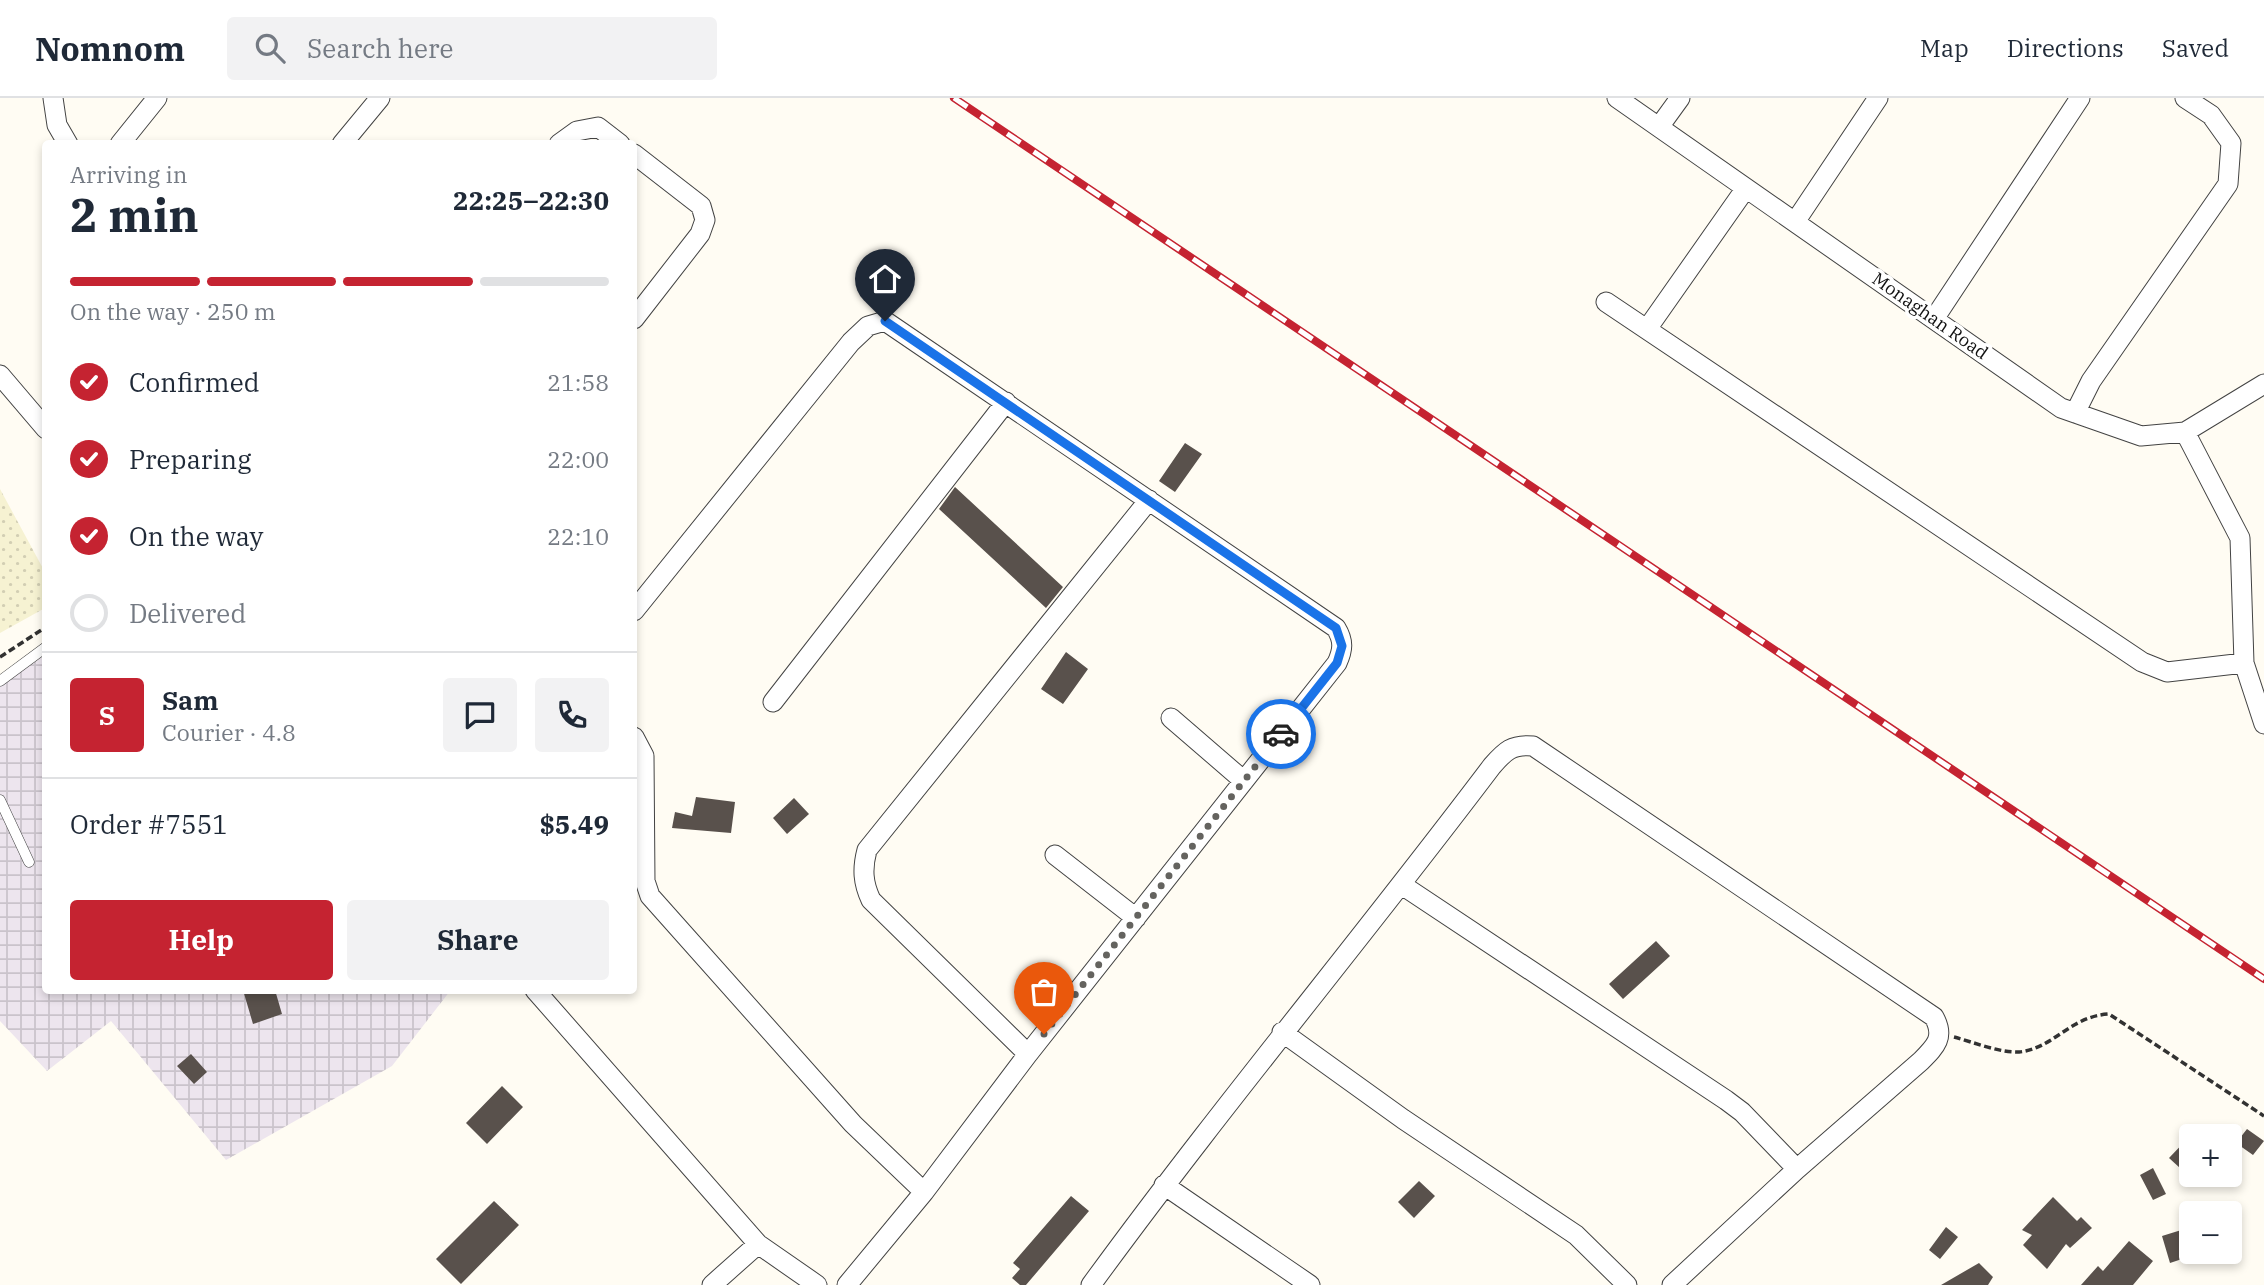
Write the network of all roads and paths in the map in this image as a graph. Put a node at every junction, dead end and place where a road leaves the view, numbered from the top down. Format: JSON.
{"nodes":[{"id":1,"x":53,"y":98,"type":"edge"},
{"id":2,"x":157,"y":98,"type":"edge"},
{"id":3,"x":380,"y":98,"type":"edge"},
{"id":4,"x":1617,"y":98,"type":"edge"},
{"id":5,"x":1680,"y":98,"type":"edge"},
{"id":6,"x":1878,"y":98,"type":"edge"},
{"id":7,"x":2080,"y":98,"type":"edge"},
{"id":8,"x":2185,"y":98,"type":"edge"},
{"id":9,"x":1659,"y":127,"type":"junction"},
{"id":10,"x":66,"y":140,"type":"edge"},
{"id":11,"x":123,"y":140,"type":"edge"},
{"id":12,"x":345,"y":140,"type":"edge"},
{"id":13,"x":565,"y":140,"type":"edge"},
{"id":14,"x":615,"y":140,"type":"edge"},
{"id":15,"x":637,"y":156,"type":"edge"},
{"id":16,"x":1746,"y":188,"type":"junction"},
{"id":17,"x":1795,"y":222,"type":"junction"},
{"id":18,"x":1606,"y":302,"type":"dead end"},
{"id":19,"x":637,"y":315,"type":"edge"},
{"id":20,"x":1934,"y":320,"type":"junction"},
{"id":21,"x":1647,"y":329,"type":"junction"},
{"id":22,"x":0,"y":375,"type":"edge"},
{"id":23,"x":2264,"y":384,"type":"edge"},
{"id":24,"x":1006,"y":402,"type":"junction"},
{"id":25,"x":2075,"y":413,"type":"junction"},
{"id":26,"x":42,"y":424,"type":"edge"},
{"id":27,"x":2185,"y":432,"type":"junction"},
{"id":28,"x":1149,"y":500,"type":"junction"},
{"id":29,"x":637,"y":607,"type":"edge"},
{"id":30,"x":42,"y":630,"type":"edge"},
{"id":31,"x":42,"y":650,"type":"edge"},
{"id":32,"x":0,"y":657,"type":"edge"},
{"id":33,"x":2245,"y":663,"type":"junction"},
{"id":34,"x":0,"y":681,"type":"edge"},
{"id":35,"x":773,"y":702,"type":"dead end"},
{"id":36,"x":1171,"y":718,"type":"dead end"},
{"id":37,"x":2264,"y":724,"type":"edge"},
{"id":38,"x":637,"y":743,"type":"edge"},
{"id":39,"x":1244,"y":781,"type":"junction"},
{"id":40,"x":0,"y":800,"type":"edge"},
{"id":41,"x":1055,"y":855,"type":"dead end"},
{"id":42,"x":29,"y":862,"type":"dead end"},
{"id":43,"x":1402,"y":885,"type":"junction"},
{"id":44,"x":1136,"y":918,"type":"junction"},
{"id":45,"x":539,"y":994,"type":"edge"},
{"id":46,"x":1282,"y":1032,"type":"junction"},
{"id":47,"x":1941,"y":1034,"type":"junction"},
{"id":48,"x":1028,"y":1054,"type":"junction"},
{"id":49,"x":2264,"y":1115,"type":"edge"},
{"id":50,"x":1797,"y":1169,"type":"junction"},
{"id":51,"x":1164,"y":1185,"type":"junction"},
{"id":52,"x":924,"y":1192,"type":"junction"},
{"id":53,"x":758,"y":1244,"type":"junction"},
{"id":54,"x":712,"y":1285,"type":"edge"},
{"id":55,"x":817,"y":1285,"type":"edge"},
{"id":56,"x":847,"y":1285,"type":"edge"},
{"id":57,"x":1091,"y":1285,"type":"edge"},
{"id":58,"x":1310,"y":1285,"type":"edge"},
{"id":59,"x":1627,"y":1285,"type":"edge"},
{"id":60,"x":1672,"y":1285,"type":"edge"}],
"edges":[{"from":1,"to":10,"type":"street"},
{"from":2,"to":11,"type":"street"},
{"from":3,"to":12,"type":"street"},
{"from":4,"to":9,"type":"street","name":"Monaghan Road"},
{"from":5,"to":9,"type":"street"},
{"from":6,"to":17,"type":"street"},
{"from":7,"to":20,"type":"street"},
{"from":8,"to":25,"type":"street"},
{"from":9,"to":16,"type":"street","name":"Monaghan Road"},
{"from":13,"to":14,"type":"street"},
{"from":15,"to":19,"type":"street"},
{"from":16,"to":17,"type":"street","name":"Monaghan Road"},
{"from":16,"to":21,"type":"street"},
{"from":17,"to":20,"type":"street","name":"Monaghan Road"},
{"from":18,"to":21,"type":"street"},
{"from":20,"to":25,"type":"street","name":"Monaghan Road"},
{"from":21,"to":33,"type":"street"},
{"from":22,"to":26,"type":"street"},
{"from":23,"to":27,"type":"street","name":"Monaghan Road"},
{"from":24,"to":28,"type":"street"},
{"from":24,"to":29,"type":"street"},
{"from":24,"to":35,"type":"street"},
{"from":25,"to":27,"type":"street","name":"Monaghan Road"},
{"from":27,"to":33,"type":"street"},
{"from":28,"to":39,"type":"street"},
{"from":28,"to":48,"type":"street"},
{"from":30,"to":32,"type":"path"},
{"from":31,"to":34,"type":"lane"},
{"from":33,"to":37,"type":"street"},
{"from":36,"to":39,"type":"street"},
{"from":38,"to":52,"type":"street"},
{"from":39,"to":44,"type":"street"},
{"from":40,"to":42,"type":"lane"},
{"from":41,"to":44,"type":"street"},
{"from":43,"to":46,"type":"street"},
{"from":43,"to":47,"type":"street"},
{"from":43,"to":50,"type":"street"},
{"from":44,"to":48,"type":"street"},
{"from":45,"to":53,"type":"street"},
{"from":46,"to":51,"type":"street"},
{"from":46,"to":59,"type":"street"},
{"from":47,"to":49,"type":"path"},
{"from":47,"to":50,"type":"street"},
{"from":48,"to":52,"type":"street"},
{"from":50,"to":60,"type":"street"},
{"from":51,"to":57,"type":"street"},
{"from":51,"to":58,"type":"street"},
{"from":52,"to":56,"type":"street"},
{"from":53,"to":54,"type":"street"},
{"from":53,"to":55,"type":"street"}]}
